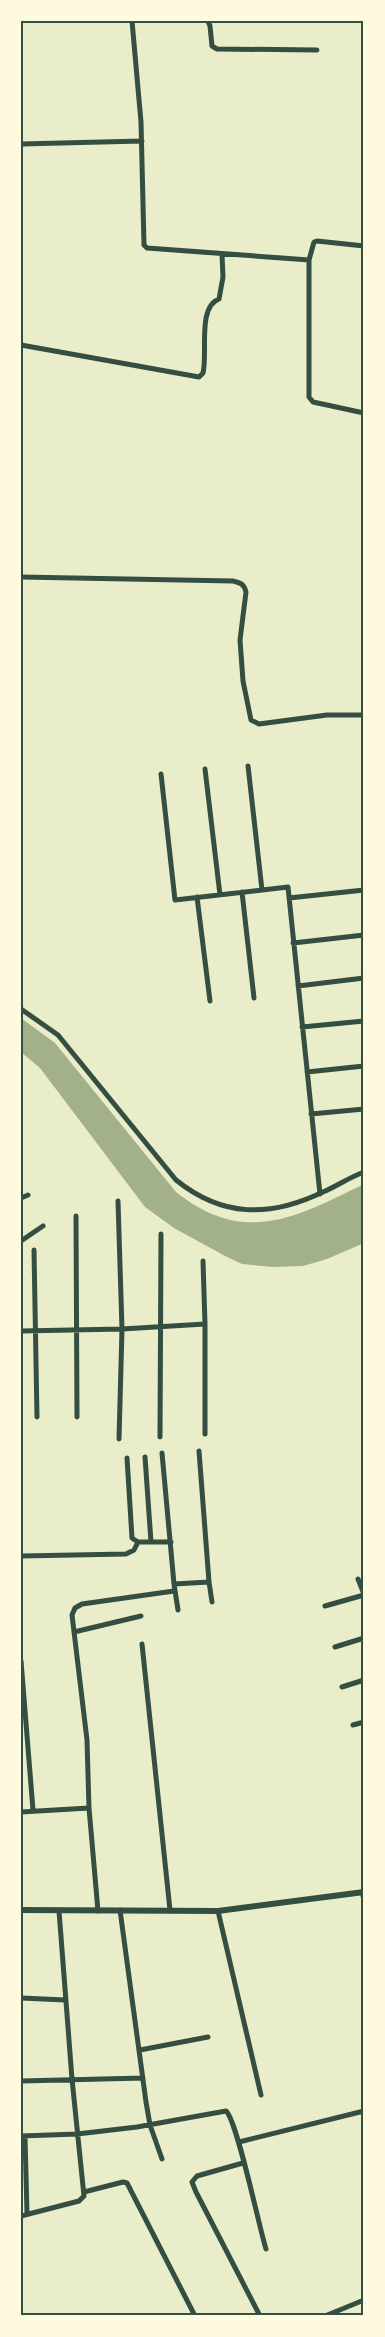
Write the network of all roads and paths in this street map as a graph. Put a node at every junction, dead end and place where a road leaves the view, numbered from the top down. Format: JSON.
{"nodes":[{"id":1,"x":132,"y":21,"type":"edge"},
{"id":2,"x":208,"y":21,"type":"edge"},
{"id":3,"x":316,"y":50,"type":"dead end"},
{"id":4,"x":142,"y":140,"type":"junction"},
{"id":5,"x":21,"y":144,"type":"edge"},
{"id":6,"x":364,"y":246,"type":"edge"},
{"id":7,"x":222,"y":255,"type":"junction"},
{"id":8,"x":309,"y":260,"type":"junction"},
{"id":9,"x":21,"y":345,"type":"edge"},
{"id":10,"x":364,"y":412,"type":"edge"},
{"id":11,"x":21,"y":577,"type":"edge"},
{"id":12,"x":364,"y":715,"type":"edge"},
{"id":13,"x":248,"y":766,"type":"dead end"},
{"id":14,"x":205,"y":769,"type":"dead end"},
{"id":15,"x":161,"y":774,"type":"dead end"},
{"id":16,"x":262,"y":890,"type":"junction"},
{"id":17,"x":364,"y":890,"type":"edge"},
{"id":18,"x":242,"y":892,"type":"junction"},
{"id":19,"x":220,"y":895,"type":"junction"},
{"id":20,"x":197,"y":897,"type":"junction"},
{"id":21,"x":289,"y":898,"type":"junction"},
{"id":22,"x":364,"y":935,"type":"edge"},
{"id":23,"x":293,"y":943,"type":"junction"},
{"id":24,"x":364,"y":978,"type":"edge"},
{"id":25,"x":298,"y":986,"type":"junction"},
{"id":26,"x":254,"y":998,"type":"dead end"},
{"id":27,"x":210,"y":1001,"type":"dead end"},
{"id":28,"x":21,"y":1009,"type":"edge"},
{"id":29,"x":364,"y":1022,"type":"edge"},
{"id":30,"x":302,"y":1027,"type":"junction"},
{"id":31,"x":364,"y":1066,"type":"edge"},
{"id":32,"x":307,"y":1072,"type":"junction"},
{"id":33,"x":364,"y":1109,"type":"edge"},
{"id":34,"x":311,"y":1114,"type":"junction"},
{"id":35,"x":364,"y":1172,"type":"edge"},
{"id":36,"x":320,"y":1194,"type":"junction"},
{"id":37,"x":28,"y":1195,"type":"dead end"},
{"id":38,"x":21,"y":1198,"type":"edge"},
{"id":39,"x":118,"y":1201,"type":"dead end"},
{"id":40,"x":76,"y":1216,"type":"dead end"},
{"id":41,"x":43,"y":1226,"type":"dead end"},
{"id":42,"x":161,"y":1234,"type":"dead end"},
{"id":43,"x":21,"y":1241,"type":"edge"},
{"id":44,"x":34,"y":1250,"type":"dead end"},
{"id":45,"x":203,"y":1261,"type":"dead end"},
{"id":46,"x":206,"y":1324,"type":"junction"},
{"id":47,"x":162,"y":1327,"type":"junction"},
{"id":48,"x":122,"y":1329,"type":"junction"},
{"id":49,"x":78,"y":1330,"type":"junction"},
{"id":50,"x":21,"y":1331,"type":"edge"},
{"id":51,"x":36,"y":1331,"type":"junction"},
{"id":52,"x":77,"y":1417,"type":"dead end"},
{"id":53,"x":37,"y":1418,"type":"dead end"},
{"id":54,"x":205,"y":1434,"type":"dead end"},
{"id":55,"x":160,"y":1438,"type":"dead end"},
{"id":56,"x":119,"y":1439,"type":"dead end"},
{"id":57,"x":199,"y":1451,"type":"dead end"},
{"id":58,"x":162,"y":1453,"type":"dead end"},
{"id":59,"x":146,"y":1457,"type":"dead end"},
{"id":60,"x":127,"y":1458,"type":"dead end"},
{"id":61,"x":138,"y":1542,"type":"junction"},
{"id":62,"x":151,"y":1542,"type":"junction"},
{"id":63,"x":171,"y":1542,"type":"junction"},
{"id":64,"x":21,"y":1556,"type":"edge"},
{"id":65,"x":358,"y":1579,"type":"dead end"},
{"id":66,"x":209,"y":1582,"type":"junction"},
{"id":67,"x":174,"y":1584,"type":"junction"},
{"id":68,"x":174,"y":1590,"type":"junction"},
{"id":69,"x":364,"y":1594,"type":"edge"},
{"id":70,"x":212,"y":1602,"type":"dead end"},
{"id":71,"x":326,"y":1606,"type":"dead end"},
{"id":72,"x":178,"y":1610,"type":"dead end"},
{"id":73,"x":141,"y":1616,"type":"dead end"},
{"id":74,"x":74,"y":1632,"type":"junction"},
{"id":75,"x":364,"y":1638,"type":"edge"},
{"id":76,"x":142,"y":1644,"type":"dead end"},
{"id":77,"x":334,"y":1647,"type":"dead end"},
{"id":78,"x":21,"y":1661,"type":"edge"},
{"id":79,"x":22,"y":1679,"type":"edge"},
{"id":80,"x":364,"y":1680,"type":"edge"},
{"id":81,"x":342,"y":1687,"type":"dead end"},
{"id":82,"x":364,"y":1722,"type":"edge"},
{"id":83,"x":353,"y":1725,"type":"dead end"},
{"id":84,"x":89,"y":1808,"type":"junction"},
{"id":85,"x":33,"y":1810,"type":"junction"},
{"id":86,"x":21,"y":1812,"type":"edge"},
{"id":87,"x":363,"y":1892,"type":"edge"},
{"id":88,"x":364,"y":1900,"type":"edge"},
{"id":89,"x":21,"y":1910,"type":"edge"},
{"id":90,"x":120,"y":1910,"type":"junction"},
{"id":91,"x":170,"y":1910,"type":"junction"},
{"id":92,"x":59,"y":1911,"type":"junction"},
{"id":93,"x":98,"y":1911,"type":"junction"},
{"id":94,"x":218,"y":1911,"type":"junction"},
{"id":95,"x":21,"y":1998,"type":"edge"},
{"id":96,"x":65,"y":2000,"type":"junction"},
{"id":97,"x":208,"y":2037,"type":"dead end"},
{"id":98,"x":140,"y":2050,"type":"junction"},
{"id":99,"x":143,"y":2078,"type":"junction"},
{"id":100,"x":72,"y":2079,"type":"junction"},
{"id":101,"x":21,"y":2081,"type":"edge"},
{"id":102,"x":261,"y":2095,"type":"dead end"},
{"id":103,"x":364,"y":2111,"type":"edge"},
{"id":104,"x":150,"y":2125,"type":"junction"},
{"id":105,"x":77,"y":2134,"type":"junction"},
{"id":106,"x":23,"y":2136,"type":"edge"},
{"id":107,"x":239,"y":2142,"type":"junction"},
{"id":108,"x":162,"y":2158,"type":"dead end"},
{"id":109,"x":244,"y":2164,"type":"junction"},
{"id":110,"x":84,"y":2192,"type":"junction"},
{"id":111,"x":24,"y":2215,"type":"edge"},
{"id":112,"x":266,"y":2249,"type":"dead end"},
{"id":113,"x":364,"y":2300,"type":"edge"},
{"id":114,"x":195,"y":2316,"type":"edge"},
{"id":115,"x":260,"y":2316,"type":"edge"},
{"id":116,"x":325,"y":2316,"type":"edge"}],
"edges":[{"from":1,"to":4,"type":"street"},
{"from":2,"to":3,"type":"street"},
{"from":4,"to":5,"type":"street"},
{"from":4,"to":7,"type":"street"},
{"from":6,"to":8,"type":"street"},
{"from":7,"to":8,"type":"street"},
{"from":7,"to":9,"type":"street"},
{"from":8,"to":10,"type":"street"},
{"from":11,"to":12,"type":"street"},
{"from":13,"to":16,"type":"street"},
{"from":14,"to":19,"type":"street"},
{"from":15,"to":20,"type":"street"},
{"from":16,"to":18,"type":"street"},
{"from":16,"to":21,"type":"street"},
{"from":17,"to":21,"type":"street"},
{"from":18,"to":19,"type":"street"},
{"from":18,"to":26,"type":"street"},
{"from":19,"to":20,"type":"street"},
{"from":20,"to":27,"type":"street"},
{"from":21,"to":23,"type":"street"},
{"from":22,"to":23,"type":"street"},
{"from":23,"to":25,"type":"street"},
{"from":24,"to":25,"type":"street"},
{"from":25,"to":30,"type":"street"},
{"from":28,"to":36,"type":"street"},
{"from":29,"to":30,"type":"street"},
{"from":30,"to":32,"type":"street"},
{"from":31,"to":32,"type":"street"},
{"from":32,"to":34,"type":"street"},
{"from":33,"to":34,"type":"street"},
{"from":34,"to":36,"type":"street"},
{"from":35,"to":36,"type":"street"},
{"from":37,"to":38,"type":"street"},
{"from":39,"to":48,"type":"street"},
{"from":40,"to":49,"type":"street"},
{"from":41,"to":43,"type":"street"},
{"from":42,"to":47,"type":"street"},
{"from":44,"to":51,"type":"street"},
{"from":45,"to":46,"type":"street"},
{"from":46,"to":47,"type":"street"},
{"from":46,"to":54,"type":"street"},
{"from":47,"to":48,"type":"street"},
{"from":47,"to":55,"type":"street"},
{"from":48,"to":49,"type":"street"},
{"from":48,"to":56,"type":"street"},
{"from":49,"to":51,"type":"street"},
{"from":49,"to":52,"type":"street"},
{"from":50,"to":51,"type":"street"},
{"from":51,"to":53,"type":"street"},
{"from":57,"to":66,"type":"street"},
{"from":58,"to":63,"type":"street"},
{"from":59,"to":62,"type":"street"},
{"from":60,"to":61,"type":"street"},
{"from":61,"to":62,"type":"street"},
{"from":61,"to":64,"type":"street"},
{"from":62,"to":63,"type":"street"},
{"from":63,"to":67,"type":"street"},
{"from":65,"to":69,"type":"street"},
{"from":66,"to":67,"type":"street"},
{"from":66,"to":70,"type":"street"},
{"from":67,"to":68,"type":"street"},
{"from":68,"to":72,"type":"street"},
{"from":68,"to":74,"type":"street"},
{"from":69,"to":71,"type":"street"},
{"from":73,"to":74,"type":"street"},
{"from":74,"to":84,"type":"street"},
{"from":75,"to":77,"type":"street"},
{"from":76,"to":91,"type":"street"},
{"from":78,"to":79,"type":"street"},
{"from":79,"to":85,"type":"street"},
{"from":80,"to":81,"type":"street"},
{"from":82,"to":83,"type":"street"},
{"from":84,"to":85,"type":"street"},
{"from":84,"to":93,"type":"street"},
{"from":85,"to":86,"type":"street"},
{"from":87,"to":88,"type":"street"},
{"from":87,"to":94,"type":"street"},
{"from":89,"to":92,"type":"street"},
{"from":90,"to":91,"type":"street"},
{"from":90,"to":93,"type":"street"},
{"from":90,"to":98,"type":"street"},
{"from":91,"to":94,"type":"street"},
{"from":92,"to":93,"type":"street"},
{"from":92,"to":96,"type":"street"},
{"from":94,"to":102,"type":"street"},
{"from":95,"to":96,"type":"street"},
{"from":96,"to":100,"type":"street"},
{"from":97,"to":98,"type":"street"},
{"from":98,"to":99,"type":"street"},
{"from":99,"to":100,"type":"street"},
{"from":99,"to":104,"type":"street"},
{"from":100,"to":101,"type":"street"},
{"from":100,"to":105,"type":"street"},
{"from":103,"to":107,"type":"street"},
{"from":104,"to":105,"type":"street"},
{"from":104,"to":107,"type":"street"},
{"from":104,"to":108,"type":"street"},
{"from":105,"to":106,"type":"street"},
{"from":105,"to":110,"type":"street"},
{"from":106,"to":111,"type":"street"},
{"from":107,"to":109,"type":"street"},
{"from":109,"to":112,"type":"street"},
{"from":109,"to":115,"type":"street"},
{"from":110,"to":111,"type":"street"},
{"from":110,"to":114,"type":"street"},
{"from":113,"to":116,"type":"street"}]}
